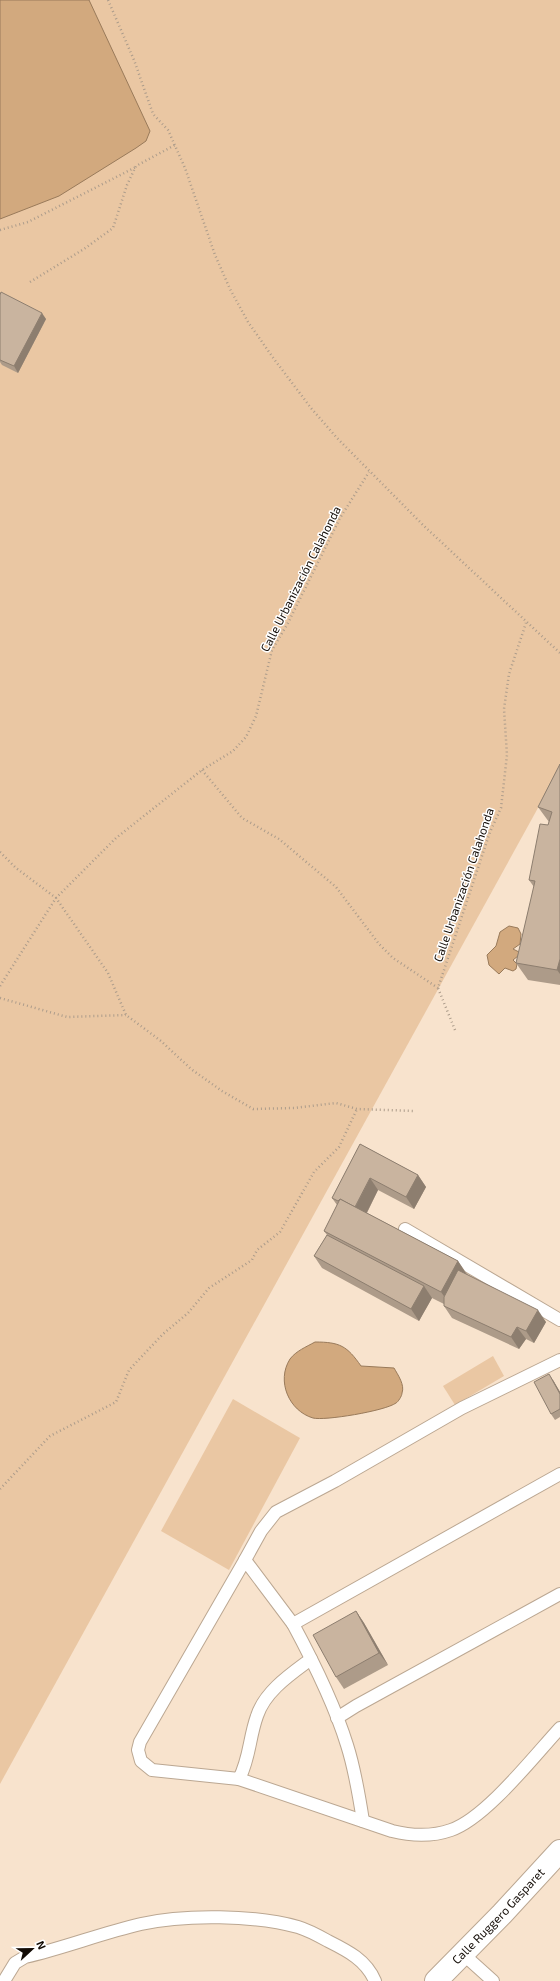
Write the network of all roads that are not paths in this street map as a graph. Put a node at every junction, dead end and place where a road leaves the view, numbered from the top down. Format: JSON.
{"nodes":[{"id":1,"x":405,"y":1229,"type":"dead end"},
{"id":2,"x":560,"y":1320,"type":"edge"},
{"id":3,"x":560,"y":1360,"type":"edge"},
{"id":4,"x":560,"y":1474,"type":"edge"},
{"id":5,"x":245,"y":1560,"type":"junction"},
{"id":6,"x":560,"y":1594,"type":"edge"},
{"id":7,"x":293,"y":1624,"type":"junction"},
{"id":8,"x":311,"y":1659,"type":"junction"},
{"id":9,"x":337,"y":1718,"type":"junction"},
{"id":10,"x":560,"y":1728,"type":"edge"},
{"id":11,"x":239,"y":1779,"type":"junction"},
{"id":12,"x":363,"y":1820,"type":"junction"},
{"id":13,"x":560,"y":1851,"type":"edge"},
{"id":14,"x":463,"y":1954,"type":"junction"},
{"id":15,"x":4,"y":1981,"type":"edge"},
{"id":16,"x":375,"y":1981,"type":"edge"},
{"id":17,"x":436,"y":1981,"type":"edge"},
{"id":18,"x":493,"y":1981,"type":"edge"}],
"edges":[{"from":1,"to":2,"type":"lane"},
{"from":3,"to":5,"type":"lane"},
{"from":4,"to":7,"type":"lane"},
{"from":5,"to":7,"type":"lane"},
{"from":5,"to":11,"type":"lane"},
{"from":6,"to":9,"type":"lane"},
{"from":7,"to":8,"type":"lane"},
{"from":8,"to":9,"type":"lane"},
{"from":8,"to":11,"type":"lane"},
{"from":9,"to":12,"type":"lane"},
{"from":10,"to":12,"type":"lane"},
{"from":11,"to":12,"type":"lane"},
{"from":13,"to":14,"type":"street","name":"Calle Ruggero Gasparet"},
{"from":14,"to":17,"type":"street","name":"Calle Ruggero Gasparet"},
{"from":14,"to":18,"type":"lane"},
{"from":15,"to":16,"type":"lane"}]}
